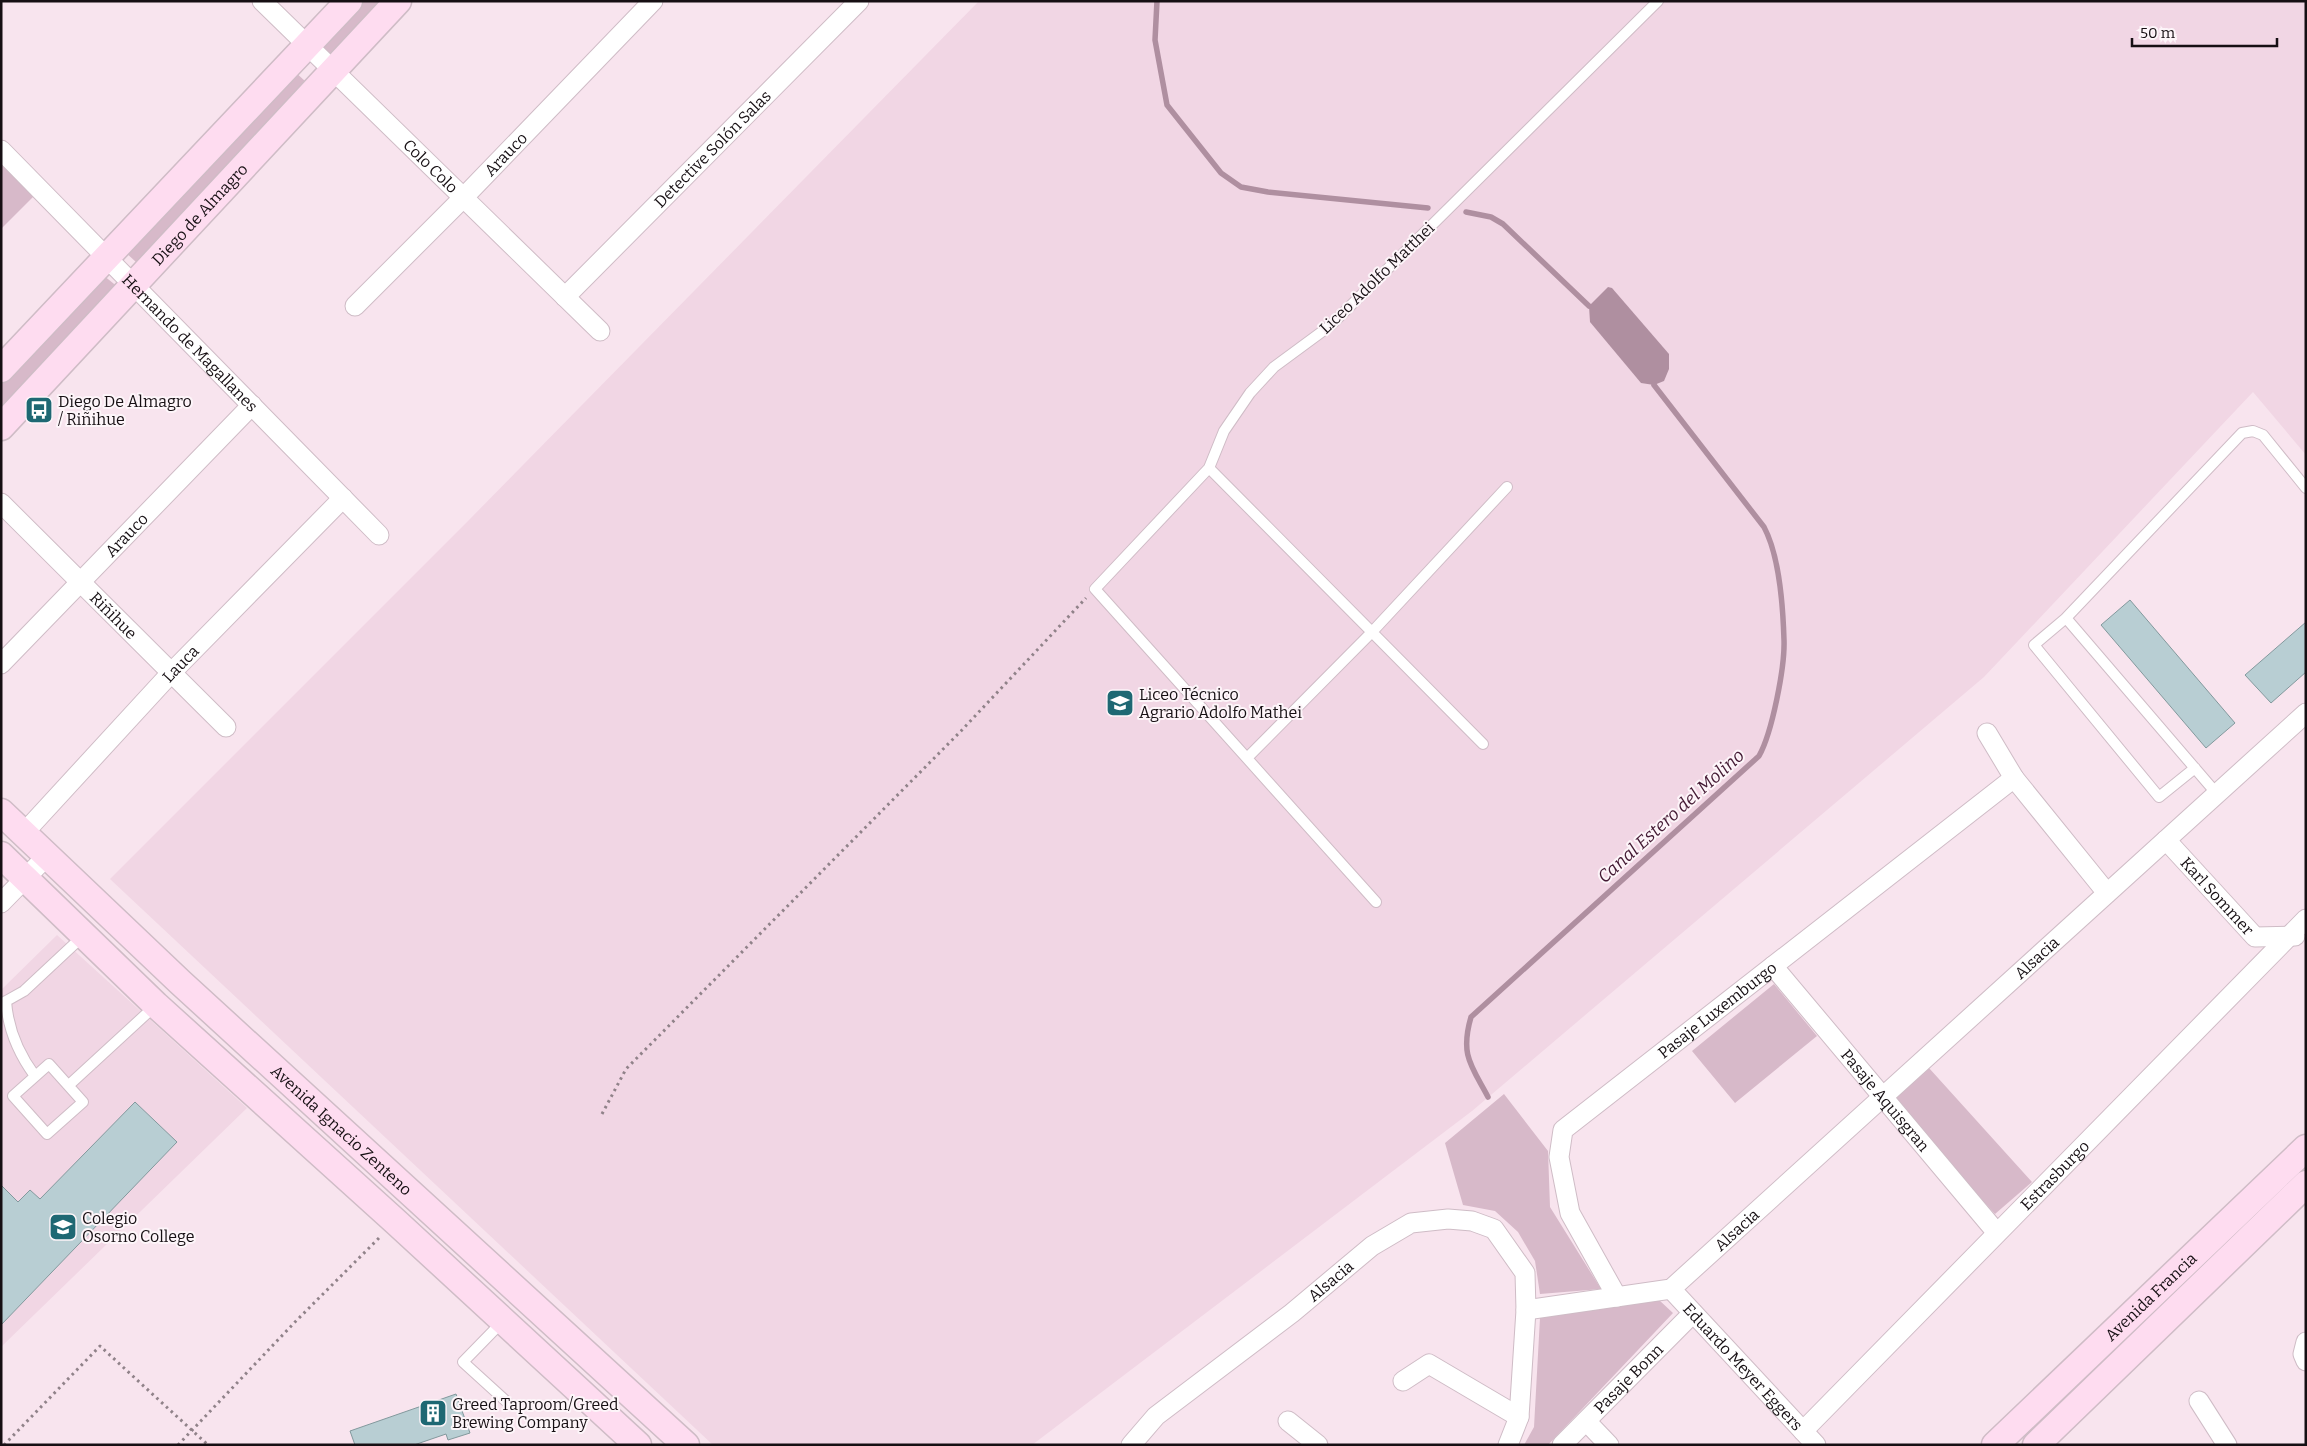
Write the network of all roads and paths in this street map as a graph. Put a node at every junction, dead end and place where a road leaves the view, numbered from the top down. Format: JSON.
{"nodes":[{"id":1,"x":262,"y":1,"type":"edge"},
{"id":2,"x":349,"y":1,"type":"edge"},
{"id":3,"x":398,"y":1,"type":"edge"},
{"id":4,"x":654,"y":1,"type":"edge"},
{"id":5,"x":859,"y":1,"type":"edge"},
{"id":6,"x":1658,"y":1,"type":"edge"},
{"id":7,"x":307,"y":46,"type":"junction"},
{"id":8,"x":333,"y":71,"type":"junction"},
{"id":9,"x":246,"y":110,"type":"junction"},
{"id":10,"x":274,"y":134,"type":"junction"},
{"id":11,"x":1,"y":150,"type":"edge"},
{"id":12,"x":463,"y":198,"type":"junction"},
{"id":13,"x":107,"y":258,"type":"junction"},
{"id":14,"x":133,"y":285,"type":"junction"},
{"id":15,"x":565,"y":297,"type":"junction"},
{"id":16,"x":355,"y":306,"type":"dead end"},
{"id":17,"x":600,"y":331,"type":"dead end"},
{"id":18,"x":1,"y":369,"type":"edge"},
{"id":19,"x":252,"y":405,"type":"junction"},
{"id":20,"x":1,"y":426,"type":"edge"},
{"id":21,"x":1209,"y":468,"type":"junction"},
{"id":22,"x":1507,"y":487,"type":"dead end"},
{"id":23,"x":2306,"y":488,"type":"edge"},
{"id":24,"x":343,"y":498,"type":"junction"},
{"id":25,"x":1,"y":503,"type":"edge"},
{"id":26,"x":379,"y":535,"type":"dead end"},
{"id":27,"x":81,"y":582,"type":"junction"},
{"id":28,"x":1096,"y":589,"type":"junction"},
{"id":29,"x":2066,"y":618,"type":"junction"},
{"id":30,"x":1372,"y":632,"type":"junction"},
{"id":31,"x":1,"y":664,"type":"edge"},
{"id":32,"x":171,"y":673,"type":"junction"},
{"id":33,"x":2306,"y":713,"type":"edge"},
{"id":34,"x":226,"y":727,"type":"dead end"},
{"id":35,"x":1986,"y":733,"type":"dead end"},
{"id":36,"x":1483,"y":744,"type":"dead end"},
{"id":37,"x":1247,"y":758,"type":"junction"},
{"id":38,"x":2195,"y":768,"type":"junction"},
{"id":39,"x":2014,"y":778,"type":"junction"},
{"id":40,"x":2217,"y":794,"type":"junction"},
{"id":41,"x":1,"y":812,"type":"edge"},
{"id":42,"x":23,"y":834,"type":"junction"},
{"id":43,"x":2166,"y":840,"type":"junction"},
{"id":44,"x":1,"y":855,"type":"edge"},
{"id":45,"x":47,"y":856,"type":"junction"},
{"id":46,"x":25,"y":879,"type":"junction"},
{"id":47,"x":2107,"y":893,"type":"junction"},
{"id":48,"x":1376,"y":902,"type":"dead end"},
{"id":49,"x":1,"y":903,"type":"edge"},
{"id":50,"x":2306,"y":918,"type":"edge"},
{"id":51,"x":85,"y":934,"type":"junction"},
{"id":52,"x":2297,"y":936,"type":"edge"},
{"id":53,"x":1773,"y":966,"type":"junction"},
{"id":54,"x":180,"y":982,"type":"junction"},
{"id":55,"x":3,"y":1003,"type":"edge"},
{"id":56,"x":156,"y":1005,"type":"junction"},
{"id":57,"x":35,"y":1076,"type":"junction"},
{"id":58,"x":69,"y":1085,"type":"junction"},
{"id":59,"x":1883,"y":1097,"type":"junction"},
{"id":60,"x":602,"y":1114,"type":"dead end"},
{"id":61,"x":2306,"y":1148,"type":"edge"},
{"id":62,"x":2306,"y":1184,"type":"edge"},
{"id":63,"x":417,"y":1199,"type":"junction"},
{"id":64,"x":396,"y":1222,"type":"junction"},
{"id":65,"x":1997,"y":1234,"type":"junction"},
{"id":66,"x":1671,"y":1289,"type":"junction"},
{"id":67,"x":1617,"y":1297,"type":"junction"},
{"id":68,"x":1526,"y":1310,"type":"junction"},
{"id":69,"x":1693,"y":1312,"type":"junction"},
{"id":70,"x":504,"y":1321,"type":"junction"},
{"id":71,"x":2306,"y":1342,"type":"edge"},
{"id":72,"x":2306,"y":1361,"type":"edge"},
{"id":73,"x":1403,"y":1381,"type":"dead end"},
{"id":74,"x":2199,"y":1401,"type":"dead end"},
{"id":75,"x":507,"y":1402,"type":"dead end"},
{"id":76,"x":1519,"y":1417,"type":"junction"},
{"id":77,"x":1288,"y":1421,"type":"dead end"},
{"id":78,"x":1586,"y":1421,"type":"junction"},
{"id":79,"x":192,"y":1430,"type":"junction"},
{"id":80,"x":1810,"y":1438,"type":"edge"},
{"id":81,"x":4,"y":1445,"type":"edge"},
{"id":82,"x":178,"y":1445,"type":"edge"},
{"id":83,"x":208,"y":1445,"type":"edge"},
{"id":84,"x":638,"y":1445,"type":"edge"},
{"id":85,"x":686,"y":1445,"type":"edge"},
{"id":86,"x":1131,"y":1445,"type":"edge"},
{"id":87,"x":1318,"y":1445,"type":"edge"},
{"id":88,"x":1508,"y":1445,"type":"edge"},
{"id":89,"x":1562,"y":1445,"type":"edge"},
{"id":90,"x":1609,"y":1445,"type":"edge"},
{"id":91,"x":1995,"y":1445,"type":"edge"},
{"id":92,"x":2036,"y":1445,"type":"edge"},
{"id":93,"x":2227,"y":1445,"type":"edge"}],
"edges":[{"from":1,"to":7,"type":"street","name":"Colo Colo"},
{"from":2,"to":7,"type":"main road"},
{"from":3,"to":8,"type":"main road","name":"Diego de Almagro"},
{"from":4,"to":12,"type":"street","name":"Arauco"},
{"from":5,"to":15,"type":"street","name":"Detective Solón Salas"},
{"from":6,"to":21,"type":"lane","name":"Liceo Adolfo Matthei"},
{"from":7,"to":8,"type":"street","name":"Colo Colo"},
{"from":7,"to":9,"type":"main road"},
{"from":8,"to":10,"type":"main road","name":"Diego de Almagro"},
{"from":8,"to":12,"type":"street","name":"Colo Colo"},
{"from":9,"to":10,"type":"main road"},
{"from":9,"to":13,"type":"main road"},
{"from":10,"to":14,"type":"main road","name":"Diego de Almagro"},
{"from":11,"to":13,"type":"street","name":"Hernando de Magallanes"},
{"from":12,"to":15,"type":"street","name":"Colo Colo"},
{"from":12,"to":16,"type":"street","name":"Arauco"},
{"from":13,"to":14,"type":"street","name":"Hernando de Magallanes"},
{"from":13,"to":18,"type":"main road"},
{"from":14,"to":19,"type":"street","name":"Hernando de Magallanes"},
{"from":14,"to":20,"type":"main road","name":"Diego de Almagro"},
{"from":15,"to":17,"type":"street","name":"Colo Colo"},
{"from":19,"to":24,"type":"street","name":"Hernando de Magallanes"},
{"from":19,"to":27,"type":"street","name":"Arauco"},
{"from":21,"to":28,"type":"lane","name":"Liceo Adolfo Matthei"},
{"from":21,"to":30,"type":"lane"},
{"from":22,"to":30,"type":"lane"},
{"from":23,"to":29,"type":"lane"},
{"from":24,"to":26,"type":"street","name":"Hernando de Magallanes"},
{"from":24,"to":32,"type":"street","name":"Lauca"},
{"from":25,"to":27,"type":"street","name":"Riñihue"},
{"from":27,"to":31,"type":"street","name":"Arauco"},
{"from":27,"to":32,"type":"street","name":"Riñihue"},
{"from":28,"to":37,"type":"lane"},
{"from":28,"to":60,"type":"path"},
{"from":29,"to":38,"type":"lane"},
{"from":29,"to":38,"type":"lane"},
{"from":30,"to":36,"type":"lane"},
{"from":30,"to":37,"type":"lane"},
{"from":32,"to":34,"type":"street","name":"Riñihue"},
{"from":32,"to":42,"type":"street","name":"Lauca"},
{"from":33,"to":40,"type":"street","name":"Alsacia"},
{"from":35,"to":39,"type":"street"},
{"from":37,"to":48,"type":"lane"},
{"from":38,"to":40,"type":"lane"},
{"from":39,"to":47,"type":"street"},
{"from":39,"to":53,"type":"street","name":"Pasaje Luxemburgo"},
{"from":40,"to":43,"type":"street","name":"Alsacia"},
{"from":41,"to":42,"type":"main road","name":"Avenida Ignacio Zenteno"},
{"from":42,"to":45,"type":"main road","name":"Avenida Ignacio Zenteno"},
{"from":43,"to":47,"type":"street","name":"Alsacia"},
{"from":43,"to":52,"type":"street","name":"Karl Sommer"},
{"from":44,"to":46,"type":"main road","name":"Avenida Ignacio Zenteno"},
{"from":45,"to":46,"type":"street"},
{"from":45,"to":54,"type":"main road","name":"Avenida Ignacio Zenteno"},
{"from":46,"to":49,"type":"street"},
{"from":46,"to":51,"type":"main road","name":"Avenida Ignacio Zenteno"},
{"from":47,"to":59,"type":"street","name":"Alsacia"},
{"from":50,"to":52,"type":"street","name":"Estrasburgo"},
{"from":51,"to":55,"type":"lane"},
{"from":51,"to":56,"type":"main road","name":"Avenida Ignacio Zenteno"},
{"from":52,"to":65,"type":"street","name":"Estrasburgo"},
{"from":53,"to":59,"type":"street","name":"Pasaje Aquisgran"},
{"from":53,"to":67,"type":"street","name":"Pasaje Luxemburgo"},
{"from":54,"to":56,"type":"main road"},
{"from":54,"to":63,"type":"main road","name":"Avenida Ignacio Zenteno"},
{"from":55,"to":57,"type":"lane"},
{"from":56,"to":58,"type":"lane"},
{"from":56,"to":64,"type":"main road","name":"Avenida Ignacio Zenteno"},
{"from":57,"to":58,"type":"lane"},
{"from":57,"to":58,"type":"lane"},
{"from":59,"to":65,"type":"street","name":"Pasaje Aquisgran"},
{"from":59,"to":66,"type":"street","name":"Alsacia"},
{"from":61,"to":91,"type":"main road","name":"Avenida Francia"},
{"from":62,"to":92,"type":"main road","name":"Avenida Francia"},
{"from":63,"to":64,"type":"main road"},
{"from":63,"to":85,"type":"main road","name":"Avenida Ignacio Zenteno"},
{"from":64,"to":70,"type":"main road","name":"Avenida Ignacio Zenteno"},
{"from":64,"to":79,"type":"path"},
{"from":65,"to":80,"type":"street","name":"Estrasburgo"},
{"from":66,"to":67,"type":"street"},
{"from":66,"to":69,"type":"street","name":"Eduardo Meyer Eggers"},
{"from":67,"to":68,"type":"street"},
{"from":68,"to":76,"type":"street","name":"Alsacia"},
{"from":68,"to":86,"type":"street","name":"Alsacia"},
{"from":69,"to":78,"type":"street","name":"Pasaje Bonn"},
{"from":69,"to":80,"type":"street","name":"Eduardo Meyer Eggers"},
{"from":70,"to":75,"type":"lane"},
{"from":70,"to":84,"type":"main road","name":"Avenida Ignacio Zenteno"},
{"from":71,"to":72,"type":"street"},
{"from":73,"to":76,"type":"street"},
{"from":74,"to":93,"type":"street"},
{"from":76,"to":88,"type":"street","name":"Alsacia"},
{"from":77,"to":87,"type":"street"},
{"from":78,"to":89,"type":"street","name":"Pasaje Bonn"},
{"from":78,"to":90,"type":"street"},
{"from":79,"to":81,"type":"path"},
{"from":79,"to":82,"type":"path"},
{"from":79,"to":83,"type":"path"}]}
